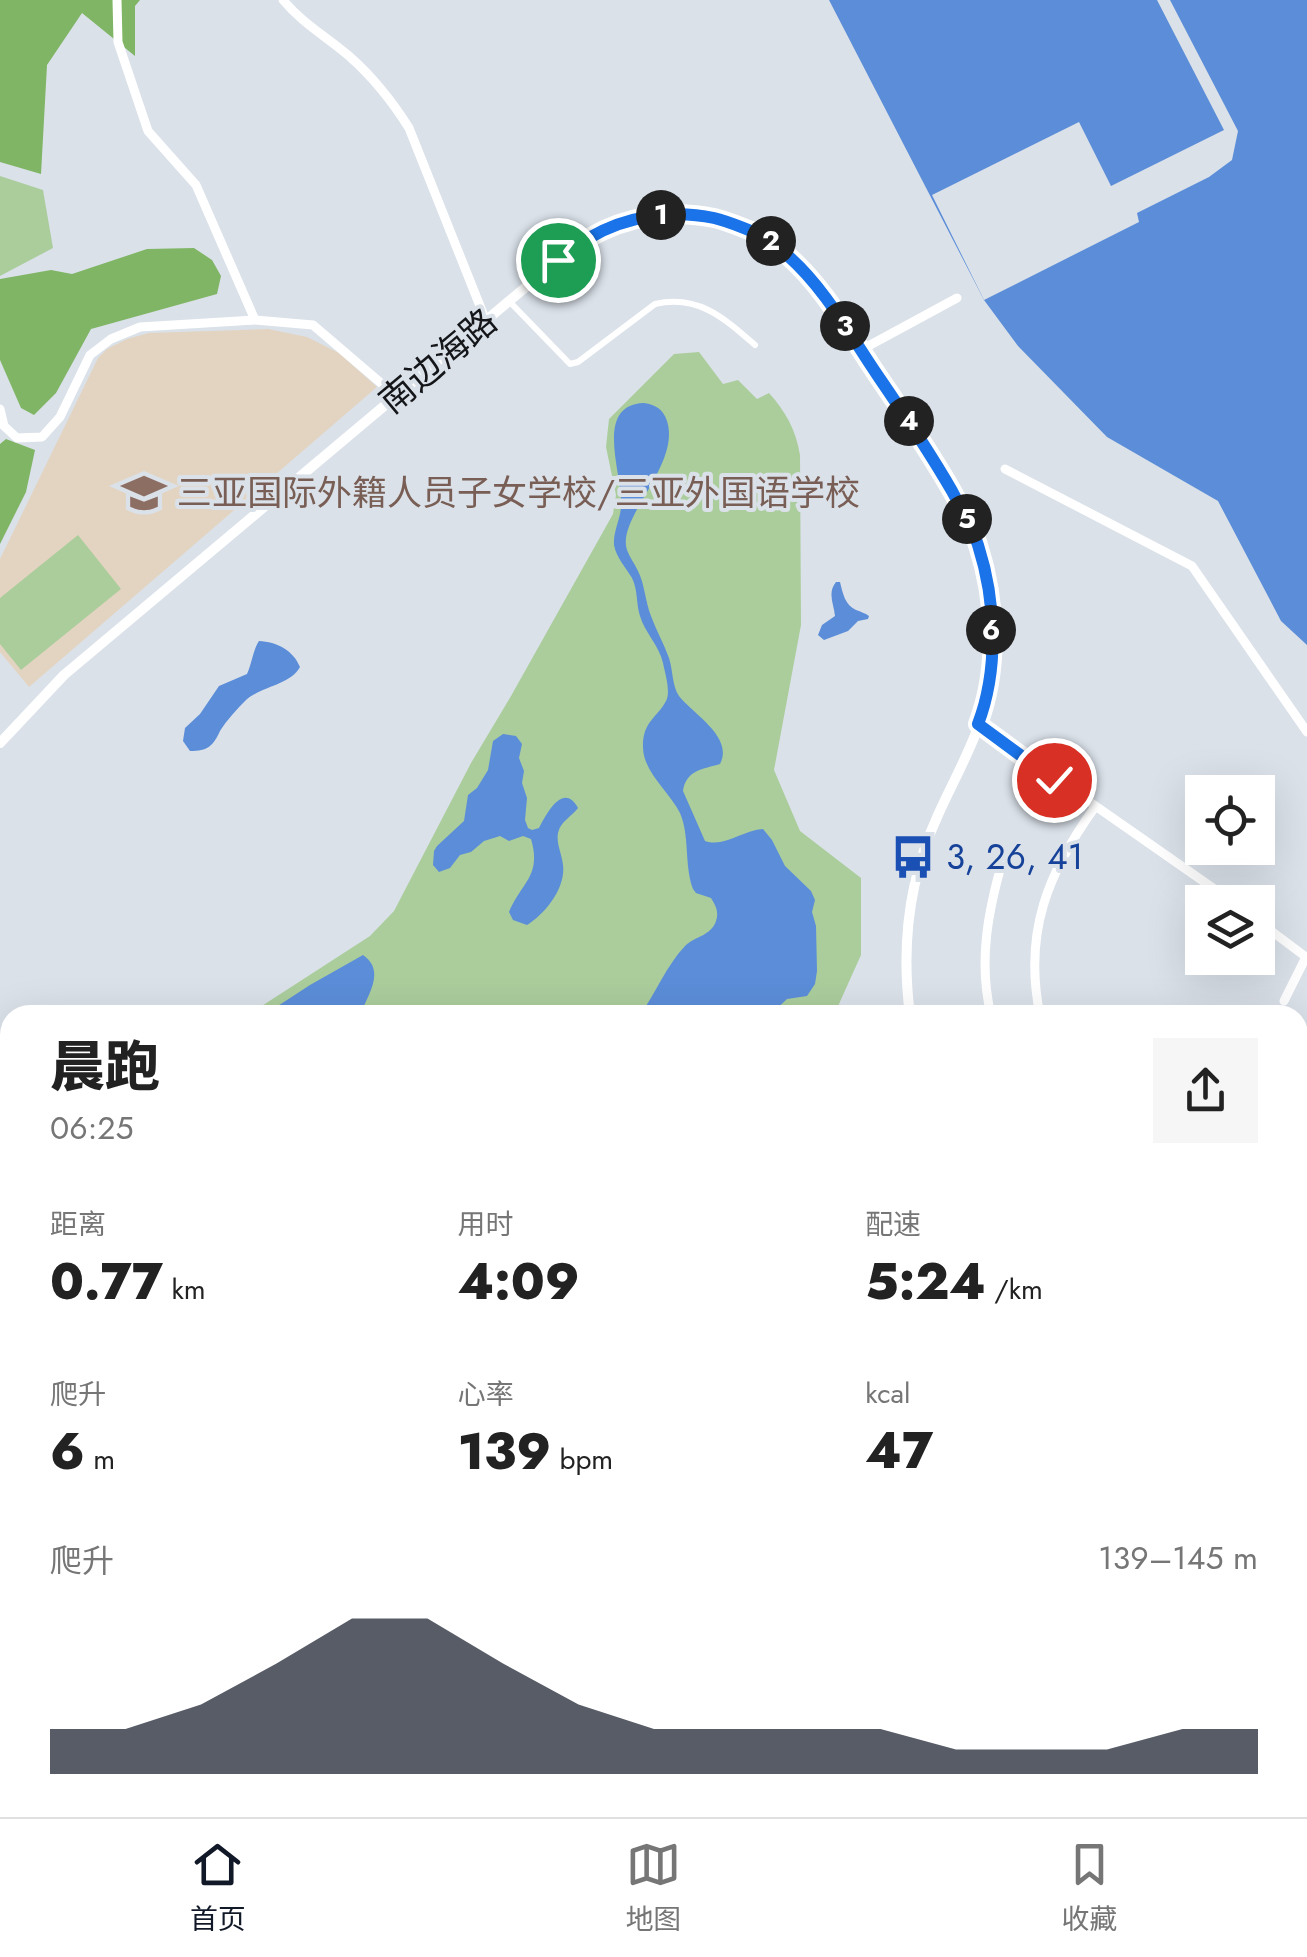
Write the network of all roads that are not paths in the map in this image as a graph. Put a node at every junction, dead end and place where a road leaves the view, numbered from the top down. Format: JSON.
{"nodes":[{"id":1,"x":117,"y":0,"type":"edge"},
{"id":2,"x":283,"y":0,"type":"edge"},
{"id":3,"x":956,"y":298,"type":"dead end"},
{"id":4,"x":509,"y":301,"type":"junction"},
{"id":5,"x":255,"y":320,"type":"junction"},
{"id":6,"x":486,"y":320,"type":"junction"},
{"id":7,"x":755,"y":345,"type":"dead end"},
{"id":8,"x":861,"y":350,"type":"junction"},
{"id":9,"x":396,"y":396,"type":"junction"},
{"id":10,"x":0,"y":409,"type":"edge"},
{"id":11,"x":3,"y":430,"type":"edge"},
{"id":12,"x":1005,"y":469,"type":"dead end"},
{"id":13,"x":978,"y":724,"type":"junction"},
{"id":14,"x":1307,"y":732,"type":"edge"},
{"id":15,"x":0,"y":743,"type":"edge"},
{"id":16,"x":1095,"y":806,"type":"junction"},
{"id":17,"x":1002,"y":859,"type":"dead end"},
{"id":18,"x":1208,"y":885,"type":"edge"},
{"id":19,"x":1275,"y":934,"type":"edge"},
{"id":20,"x":1284,"y":1002,"type":"dead end"},
{"id":21,"x":909,"y":1005,"type":"edge"},
{"id":22,"x":989,"y":1005,"type":"edge"},
{"id":23,"x":1038,"y":1005,"type":"edge"}],
"edges":[{"from":1,"to":5,"type":"street"},
{"from":2,"to":6,"type":"street"},
{"from":3,"to":8,"type":"street"},
{"from":4,"to":6,"type":"street","name":"南边海路"},
{"from":4,"to":7,"type":"street"},
{"from":4,"to":8,"type":"street","name":"南边海路"},
{"from":5,"to":9,"type":"street"},
{"from":5,"to":11,"type":"street"},
{"from":6,"to":9,"type":"street","name":"南边海路"},
{"from":8,"to":13,"type":"street","name":"南边海路"},
{"from":9,"to":15,"type":"street","name":"南边海路"},
{"from":10,"to":11,"type":"street"},
{"from":12,"to":14,"type":"street"},
{"from":13,"to":16,"type":"street"},
{"from":13,"to":21,"type":"street","name":"南边海路"},
{"from":16,"to":18,"type":"street"},
{"from":16,"to":23,"type":"street"},
{"from":17,"to":22,"type":"street"},
{"from":19,"to":20,"type":"street"}]}
